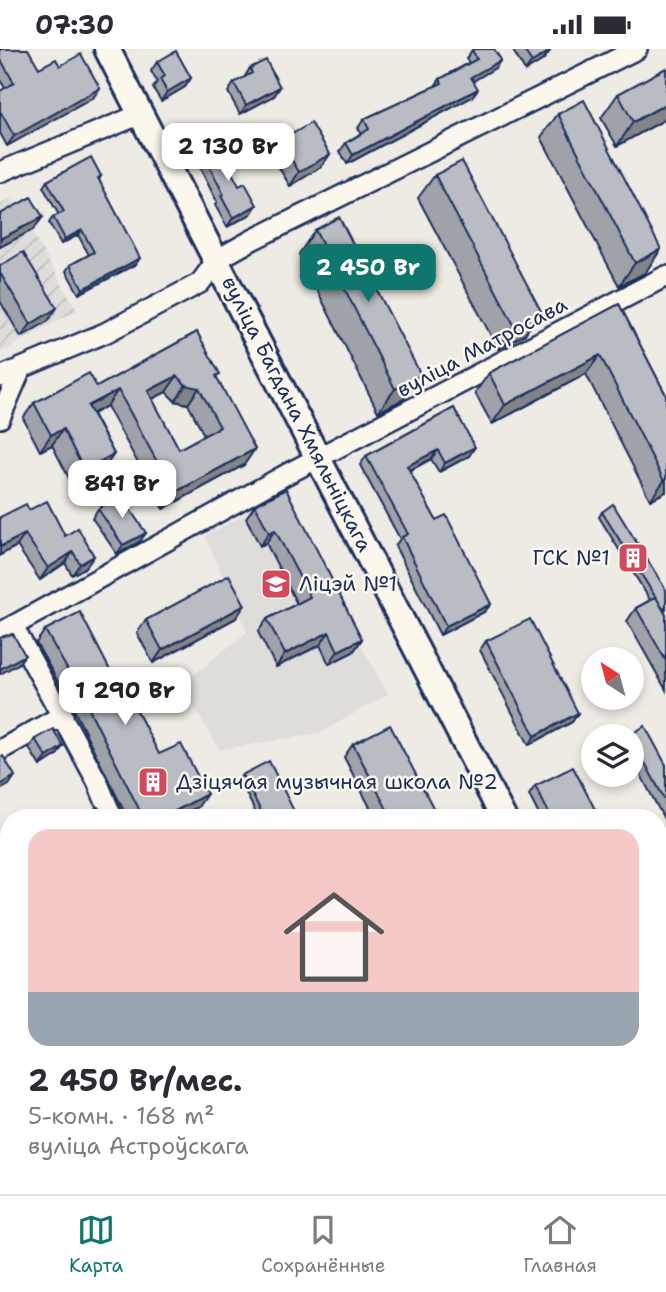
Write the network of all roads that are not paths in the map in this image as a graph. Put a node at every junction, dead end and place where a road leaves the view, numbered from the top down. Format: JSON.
{"nodes":[{"id":1,"x":107,"y":49,"type":"edge"},
{"id":2,"x":637,"y":49,"type":"edge"},
{"id":3,"x":141,"y":114,"type":"junction"},
{"id":4,"x":0,"y":172,"type":"edge"},
{"id":5,"x":218,"y":260,"type":"junction"},
{"id":6,"x":666,"y":276,"type":"edge"},
{"id":7,"x":21,"y":369,"type":"junction"},
{"id":8,"x":0,"y":377,"type":"edge"},
{"id":9,"x":0,"y":418,"type":"edge"},
{"id":10,"x":318,"y":458,"type":"junction"},
{"id":11,"x":6,"y":629,"type":"edge"},
{"id":12,"x":63,"y":715,"type":"junction"},
{"id":13,"x":0,"y":750,"type":"edge"},
{"id":14,"x":109,"y":809,"type":"edge"},
{"id":15,"x":499,"y":809,"type":"edge"}],
"edges":[{"from":1,"to":3,"type":"main road","name":"вуліца Багдана Хмяльніцкага"},
{"from":2,"to":5,"type":"street"},
{"from":3,"to":4,"type":"street"},
{"from":3,"to":5,"type":"main road","name":"вуліца Багдана Хмяльніцкага"},
{"from":5,"to":7,"type":"street"},
{"from":5,"to":10,"type":"main road","name":"вуліца Багдана Хмяльніцкага"},
{"from":6,"to":10,"type":"street","name":"вуліца Матросава"},
{"from":7,"to":8,"type":"street"},
{"from":7,"to":9,"type":"street"},
{"from":10,"to":11,"type":"street","name":"вуліца Матросава"},
{"from":10,"to":15,"type":"main road","name":"вуліца Багдана Хмяльніцкага"},
{"from":11,"to":12,"type":"street"},
{"from":12,"to":13,"type":"street"},
{"from":12,"to":14,"type":"street"}]}
